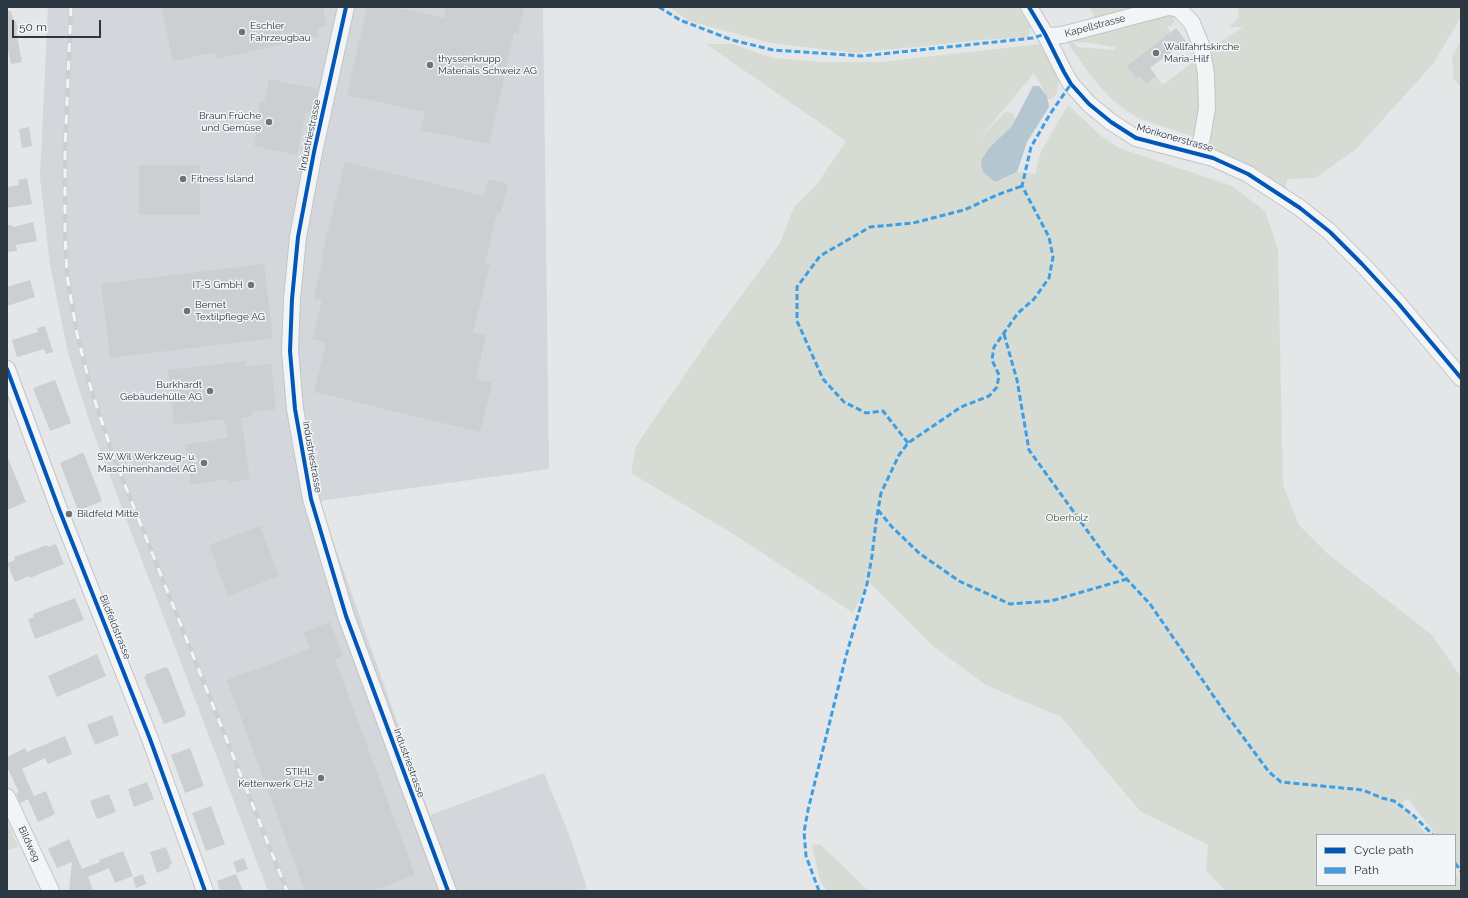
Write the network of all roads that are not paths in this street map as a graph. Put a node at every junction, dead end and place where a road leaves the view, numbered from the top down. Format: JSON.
{"nodes":[{"id":1,"x":346,"y":7,"type":"edge"},
{"id":2,"x":1029,"y":7,"type":"edge"},
{"id":3,"x":1169,"y":7,"type":"edge"},
{"id":4,"x":1045,"y":34,"type":"junction"},
{"id":5,"x":1197,"y":153,"type":"junction"},
{"id":6,"x":7,"y":369,"type":"edge"},
{"id":7,"x":1461,"y":378,"type":"edge"},
{"id":8,"x":7,"y":797,"type":"edge"},
{"id":9,"x":51,"y":891,"type":"edge"},
{"id":10,"x":205,"y":891,"type":"edge"},
{"id":11,"x":448,"y":891,"type":"edge"}],
"edges":[{"from":1,"to":11,"type":"street","name":"Industriestrasse"},
{"from":2,"to":4,"type":"street","name":"Mörikonerstrasse"},
{"from":3,"to":4,"type":"street","name":"Kapellstrasse"},
{"from":3,"to":5,"type":"street","name":"Kapellstrasse"},
{"from":4,"to":5,"type":"street","name":"Mörikonerstrasse"},
{"from":5,"to":7,"type":"street","name":"Mörikonerstrasse"},
{"from":6,"to":10,"type":"street","name":"Bildfeldstrasse"},
{"from":8,"to":9,"type":"street","name":"Bildweg"}]}
